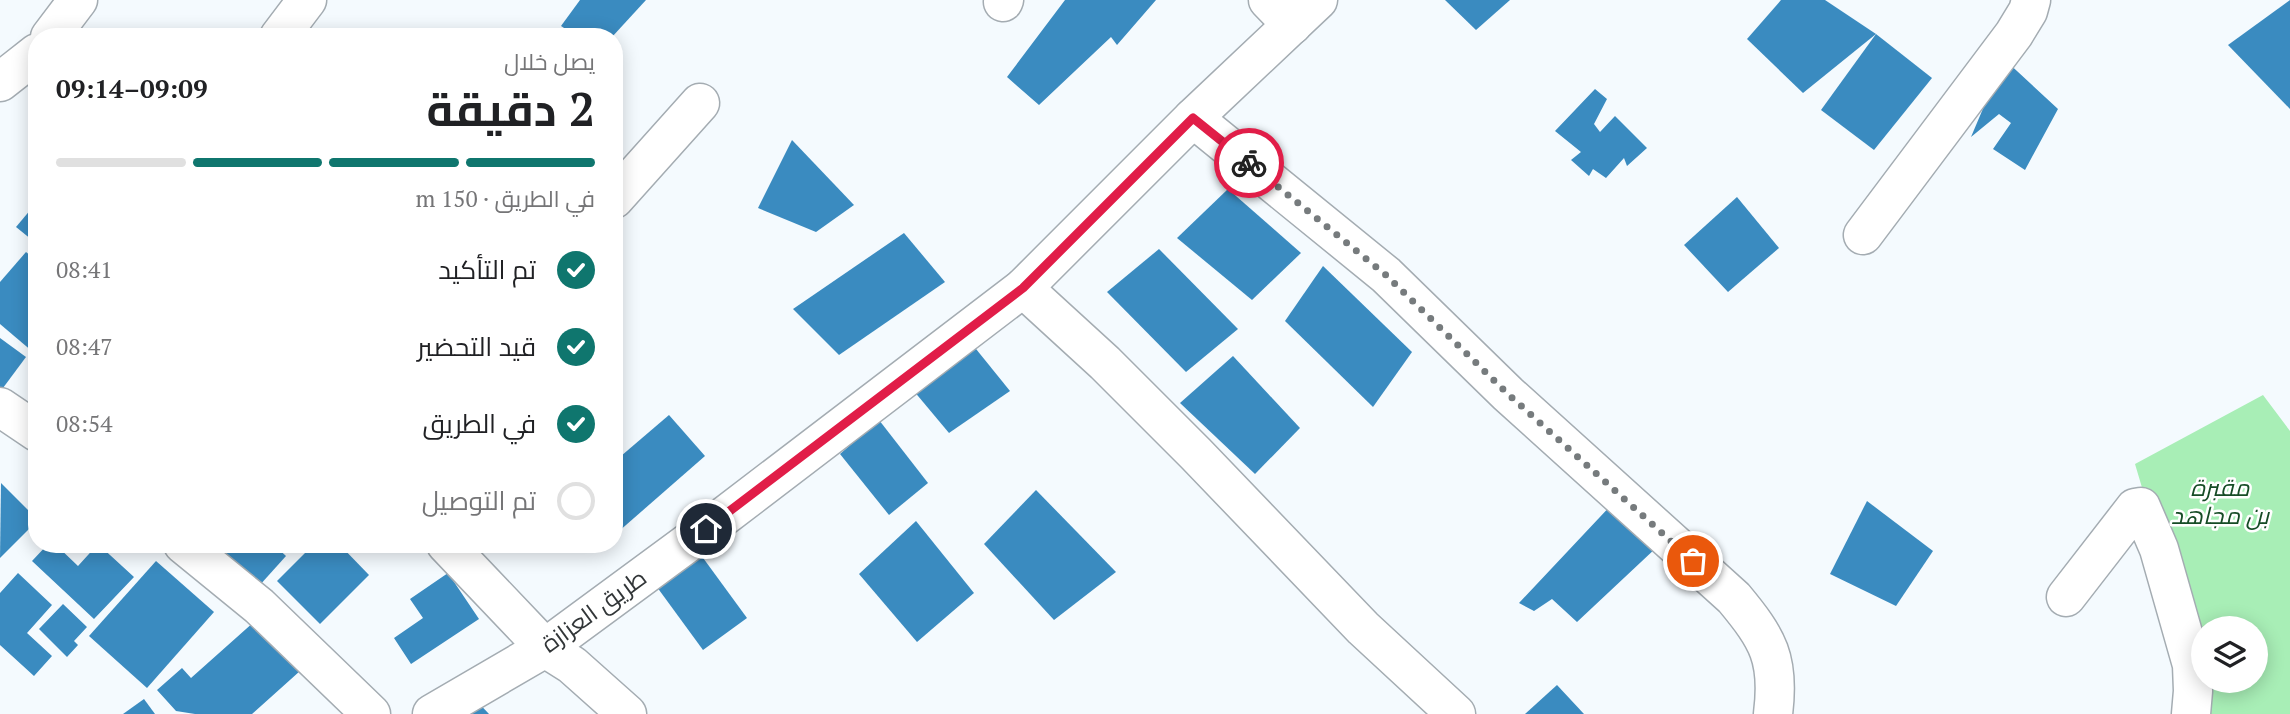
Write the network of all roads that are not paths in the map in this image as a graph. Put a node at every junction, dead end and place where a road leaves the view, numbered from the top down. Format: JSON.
{"nodes":[{"id":1,"x":78,"y":0,"type":"edge"},
{"id":2,"x":307,"y":0,"type":"edge"},
{"id":3,"x":2031,"y":0,"type":"edge"},
{"id":4,"x":1292,"y":8,"type":"edge"},
{"id":5,"x":57,"y":28,"type":"edge"},
{"id":6,"x":286,"y":28,"type":"edge"},
{"id":7,"x":28,"y":60,"type":"edge"},
{"id":8,"x":0,"y":82,"type":"edge"},
{"id":9,"x":701,"y":103,"type":"dead end"},
{"id":10,"x":1193,"y":118,"type":"junction"},
{"id":11,"x":623,"y":190,"type":"edge"},
{"id":12,"x":1863,"y":235,"type":"dead end"},
{"id":13,"x":1023,"y":288,"type":"junction"},
{"id":14,"x":194,"y":553,"type":"edge"},
{"id":15,"x":455,"y":553,"type":"edge"},
{"id":16,"x":2066,"y":597,"type":"dead end"},
{"id":17,"x":545,"y":648,"type":"junction"},
{"id":18,"x":372,"y":714,"type":"edge"},
{"id":19,"x":432,"y":714,"type":"edge"},
{"id":20,"x":627,"y":714,"type":"edge"},
{"id":21,"x":1456,"y":714,"type":"edge"},
{"id":22,"x":1773,"y":714,"type":"edge"},
{"id":23,"x":2191,"y":714,"type":"edge"}],
"edges":[{"from":1,"to":5,"type":"street"},
{"from":2,"to":6,"type":"street"},
{"from":3,"to":12,"type":"street"},
{"from":4,"to":10,"type":"street","name":"طريق العزازة"},
{"from":7,"to":8,"type":"street"},
{"from":9,"to":11,"type":"street"},
{"from":10,"to":13,"type":"street","name":"طريق العزازة"},
{"from":10,"to":22,"type":"street"},
{"from":13,"to":17,"type":"street","name":"طريق العزازة"},
{"from":13,"to":21,"type":"street"},
{"from":14,"to":18,"type":"street"},
{"from":15,"to":17,"type":"street"},
{"from":16,"to":23,"type":"street"},
{"from":17,"to":19,"type":"street","name":"طريق العزازة"},
{"from":17,"to":20,"type":"street"}]}
